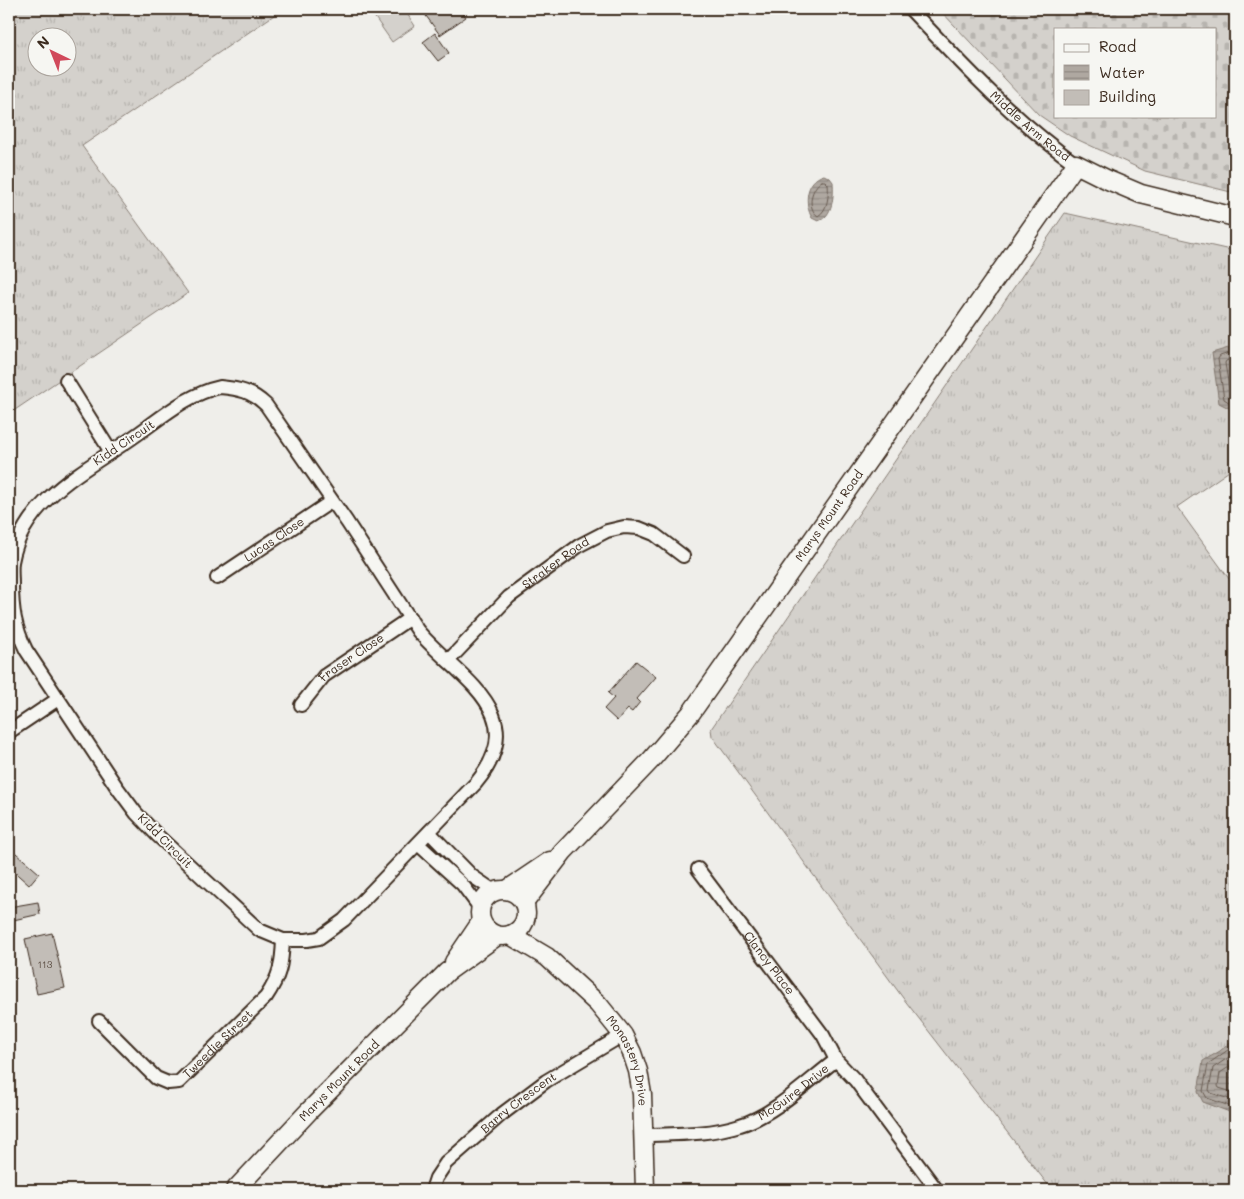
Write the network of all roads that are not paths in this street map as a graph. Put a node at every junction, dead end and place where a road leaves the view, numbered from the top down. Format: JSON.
{"nodes":[{"id":1,"x":910,"y":9,"type":"edge"},
{"id":2,"x":1076,"y":164,"type":"junction"},
{"id":3,"x":1235,"y":216,"type":"edge"},
{"id":4,"x":66,"y":380,"type":"dead end"},
{"id":5,"x":111,"y":452,"type":"junction"},
{"id":6,"x":332,"y":501,"type":"junction"},
{"id":7,"x":683,"y":556,"type":"dead end"},
{"id":8,"x":10,"y":562,"type":"edge"},
{"id":9,"x":217,"y":578,"type":"dead end"},
{"id":10,"x":410,"y":618,"type":"junction"},
{"id":11,"x":448,"y":661,"type":"junction"},
{"id":12,"x":58,"y":699,"type":"junction"},
{"id":13,"x":301,"y":705,"type":"dead end"},
{"id":14,"x":9,"y":732,"type":"edge"},
{"id":15,"x":429,"y":832,"type":"junction"},
{"id":16,"x":418,"y":844,"type":"junction"},
{"id":17,"x":563,"y":852,"type":"junction"},
{"id":18,"x":698,"y":869,"type":"dead end"},
{"id":19,"x":500,"y":890,"type":"junction"},
{"id":20,"x":524,"y":912,"type":"junction"},
{"id":21,"x":480,"y":915,"type":"junction"},
{"id":22,"x":504,"y":936,"type":"junction"},
{"id":23,"x":283,"y":940,"type":"junction"},
{"id":24,"x":547,"y":957,"type":"junction"},
{"id":25,"x":447,"y":972,"type":"junction"},
{"id":26,"x":99,"y":1021,"type":"dead end"},
{"id":27,"x":623,"y":1035,"type":"junction"},
{"id":28,"x":836,"y":1060,"type":"junction"},
{"id":29,"x":644,"y":1135,"type":"junction"},
{"id":30,"x":235,"y":1190,"type":"edge"},
{"id":31,"x":432,"y":1190,"type":"edge"},
{"id":32,"x":645,"y":1190,"type":"edge"},
{"id":33,"x":937,"y":1190,"type":"edge"}],
"edges":[{"from":1,"to":2,"type":"street","name":"Middle Arm Road"},
{"from":2,"to":3,"type":"street","name":"Middle Arm Road"},
{"from":2,"to":17,"type":"street","name":"Marys Mount Road"},
{"from":4,"to":5,"type":"street"},
{"from":5,"to":6,"type":"street","name":"Kidd Circuit"},
{"from":5,"to":8,"type":"street","name":"Kidd Circuit"},
{"from":6,"to":9,"type":"street","name":"Lucas Close"},
{"from":6,"to":10,"type":"street","name":"Kidd Circuit"},
{"from":7,"to":11,"type":"street","name":"Straker Road"},
{"from":8,"to":12,"type":"street","name":"Kidd Circuit"},
{"from":10,"to":11,"type":"street","name":"Kidd Circuit"},
{"from":10,"to":13,"type":"street","name":"Fraser Close"},
{"from":11,"to":15,"type":"street","name":"Kidd Circuit"},
{"from":12,"to":14,"type":"street"},
{"from":12,"to":23,"type":"street","name":"Kidd Circuit"},
{"from":15,"to":16,"type":"street","name":"Kidd Circuit"},
{"from":15,"to":19,"type":"street"},
{"from":16,"to":21,"type":"street"},
{"from":16,"to":23,"type":"street","name":"Kidd Circuit"},
{"from":17,"to":19,"type":"street","name":"Marys Mount Road"},
{"from":17,"to":20,"type":"street","name":"Marys Mount Road"},
{"from":18,"to":28,"type":"street","name":"Clancy Place"},
{"from":19,"to":20,"type":"street"},
{"from":19,"to":21,"type":"street"},
{"from":20,"to":22,"type":"street"},
{"from":20,"to":24,"type":"street","name":"Monastery Drive"},
{"from":21,"to":22,"type":"street"},
{"from":21,"to":25,"type":"street","name":"Marys Mount Road"},
{"from":22,"to":24,"type":"street","name":"Monastery Drive"},
{"from":22,"to":25,"type":"street","name":"Marys Mount Road"},
{"from":23,"to":26,"type":"street","name":"Tweedie Street"},
{"from":24,"to":27,"type":"street","name":"Monastery Drive"},
{"from":25,"to":30,"type":"street","name":"Marys Mount Road"},
{"from":27,"to":29,"type":"street","name":"Monastery Drive"},
{"from":27,"to":31,"type":"street","name":"Barry Crescent"},
{"from":28,"to":29,"type":"street","name":"McGuire Drive"},
{"from":28,"to":33,"type":"street","name":"McGuire Drive"},
{"from":29,"to":32,"type":"street","name":"Monastery Drive"}]}
